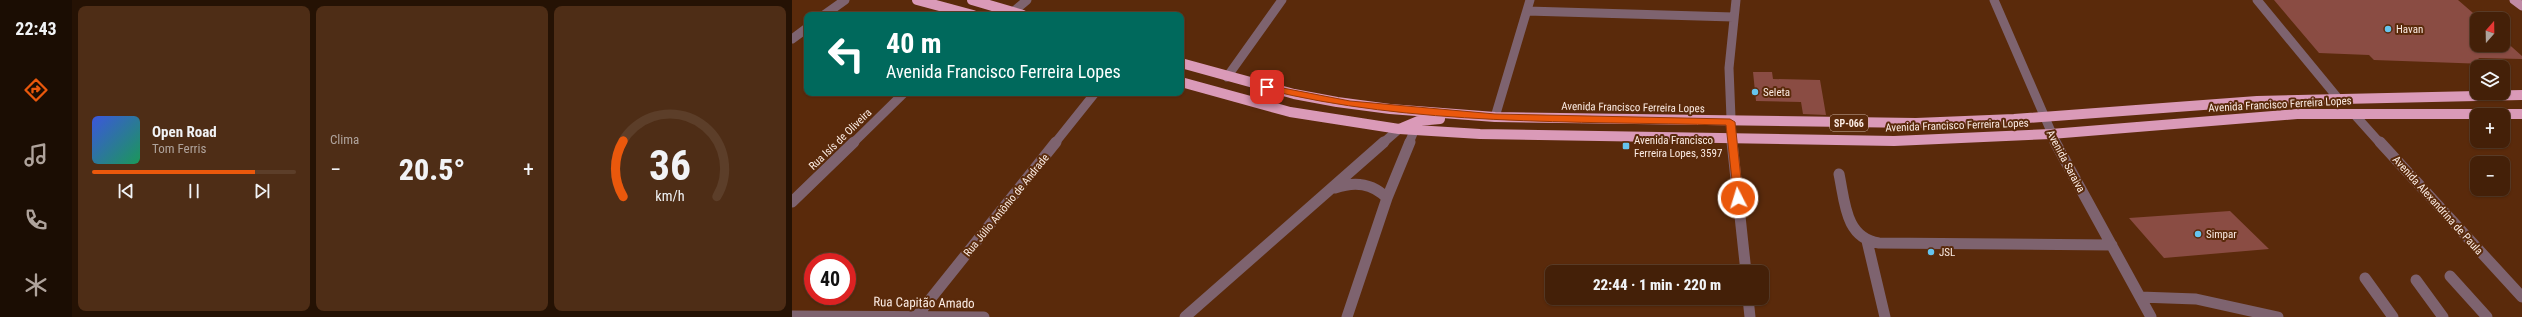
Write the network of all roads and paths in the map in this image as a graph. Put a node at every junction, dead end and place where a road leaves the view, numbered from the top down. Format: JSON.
{"nodes":[{"id":1,"x":844,"y":0,"type":"edge"},
{"id":2,"x":917,"y":0,"type":"edge"},
{"id":3,"x":972,"y":0,"type":"edge"},
{"id":4,"x":1027,"y":0,"type":"edge"},
{"id":5,"x":1282,"y":0,"type":"edge"},
{"id":6,"x":1530,"y":0,"type":"edge"},
{"id":7,"x":1736,"y":0,"type":"edge"},
{"id":8,"x":1994,"y":0,"type":"edge"},
{"id":9,"x":2257,"y":0,"type":"edge"},
{"id":10,"x":2514,"y":0,"type":"edge"},
{"id":11,"x":2522,"y":6,"type":"edge"},
{"id":12,"x":1527,"y":10,"type":"junction"},
{"id":13,"x":828,"y":12,"type":"edge"},
{"id":14,"x":962,"y":12,"type":"edge"},
{"id":15,"x":1013,"y":12,"type":"joint"},
{"id":16,"x":1733,"y":17,"type":"junction"},
{"id":17,"x":804,"y":30,"type":"edge"},
{"id":18,"x":792,"y":39,"type":"edge"},
{"id":19,"x":1184,"y":64,"type":"edge"},
{"id":20,"x":1227,"y":77,"type":"junction"},
{"id":21,"x":1184,"y":83,"type":"edge"},
{"id":22,"x":2522,"y":95,"type":"edge"},
{"id":23,"x":901,"y":96,"type":"edge"},
{"id":24,"x":1094,"y":96,"type":"edge"},
{"id":25,"x":2337,"y":97,"type":"junction"},
{"id":26,"x":2354,"y":114,"type":"junction"},
{"id":27,"x":2522,"y":114,"type":"edge"},
{"id":28,"x":1495,"y":117,"type":"junction"},
{"id":29,"x":2043,"y":117,"type":"junction"},
{"id":30,"x":1730,"y":122,"type":"junction"},
{"id":31,"x":1399,"y":129,"type":"junction"},
{"id":32,"x":1414,"y":131,"type":"junction"},
{"id":33,"x":2051,"y":134,"type":"junction"},
{"id":34,"x":1732,"y":138,"type":"junction"},
{"id":35,"x":1839,"y":174,"type":"dead end"},
{"id":36,"x":1328,"y":191,"type":"junction"},
{"id":37,"x":1387,"y":198,"type":"junction"},
{"id":38,"x":792,"y":202,"type":"edge"},
{"id":39,"x":1867,"y":241,"type":"junction"},
{"id":40,"x":2112,"y":246,"type":"junction"},
{"id":41,"x":1745,"y":265,"type":"edge"},
{"id":42,"x":2450,"y":276,"type":"dead end"},
{"id":43,"x":2365,"y":278,"type":"dead end"},
{"id":44,"x":2416,"y":280,"type":"dead end"},
{"id":45,"x":2140,"y":297,"type":"junction"},
{"id":46,"x":2522,"y":297,"type":"edge"},
{"id":47,"x":1749,"y":305,"type":"edge"},
{"id":48,"x":792,"y":316,"type":"edge"},
{"id":49,"x":917,"y":316,"type":"edge"},
{"id":50,"x":984,"y":317,"type":"edge"},
{"id":51,"x":1185,"y":317,"type":"edge"},
{"id":52,"x":1347,"y":317,"type":"edge"},
{"id":53,"x":1750,"y":317,"type":"edge"},
{"id":54,"x":1885,"y":317,"type":"edge"},
{"id":55,"x":2151,"y":317,"type":"edge"},
{"id":56,"x":2278,"y":317,"type":"edge"},
{"id":57,"x":2393,"y":317,"type":"edge"},
{"id":58,"x":2443,"y":317,"type":"edge"},
{"id":59,"x":2487,"y":317,"type":"edge"}],
"edges":[{"from":1,"to":13,"type":"street"},
{"from":2,"to":14,"type":"highway"},
{"from":3,"to":15,"type":"highway"},
{"from":4,"to":15,"type":"street"},
{"from":5,"to":20,"type":"street"},
{"from":6,"to":12,"type":"street"},
{"from":7,"to":16,"type":"street"},
{"from":8,"to":29,"type":"street","name":"Avenida Saraiva"},
{"from":9,"to":25,"type":"street"},
{"from":10,"to":11,"type":"main road"},
{"from":12,"to":16,"type":"street"},
{"from":12,"to":28,"type":"street"},
{"from":16,"to":30,"type":"street"},
{"from":17,"to":18,"type":"street"},
{"from":19,"to":20,"type":"highway","name":"Avenida Francisco Ferreira Lopes","number":"SP-066"},
{"from":20,"to":28,"type":"highway","name":"Avenida Francisco Ferreira Lopes","number":"SP-066"},
{"from":21,"to":31,"type":"highway","name":"Avenida Francisco Ferreira Lopes","number":"SP-066"},
{"from":22,"to":25,"type":"highway","name":"Avenida Francisco Ferreira Lopes","number":"SP-066"},
{"from":23,"to":38,"type":"street","name":"Rua Isís de Oliveira"},
{"from":24,"to":49,"type":"street","name":"Rua Júlio Antônio de Andrade"},
{"from":25,"to":29,"type":"highway","name":"Avenida Francisco Ferreira Lopes","number":"SP-066"},
{"from":26,"to":27,"type":"highway","name":"Avenida Francisco Ferreira Lopes","number":"SP-066"},
{"from":26,"to":33,"type":"highway","name":"Avenida Francisco Ferreira Lopes","number":"SP-066"},
{"from":26,"to":46,"type":"street","name":"Avenida Alexandrina de Paula"},
{"from":28,"to":30,"type":"highway","name":"Avenida Francisco Ferreira Lopes","number":"SP-066"},
{"from":28,"to":31,"type":"highway"},
{"from":29,"to":30,"type":"highway","name":"Avenida Francisco Ferreira Lopes","number":"SP-066"},
{"from":29,"to":33,"type":"street","name":"Avenida Saraiva"},
{"from":30,"to":34,"type":"street"},
{"from":31,"to":32,"type":"highway","name":"Avenida Francisco Ferreira Lopes","number":"SP-066"},
{"from":31,"to":36,"type":"street"},
{"from":32,"to":34,"type":"highway","name":"Avenida Francisco Ferreira Lopes","number":"SP-066"},
{"from":32,"to":37,"type":"street"},
{"from":33,"to":34,"type":"highway","name":"Avenida Francisco Ferreira Lopes","number":"SP-066"},
{"from":33,"to":40,"type":"street","name":"Avenida Saraiva"},
{"from":34,"to":41,"type":"street"},
{"from":35,"to":39,"type":"street"},
{"from":36,"to":37,"type":"street"},
{"from":36,"to":51,"type":"street"},
{"from":37,"to":52,"type":"street"},
{"from":39,"to":40,"type":"street"},
{"from":39,"to":54,"type":"street"},
{"from":40,"to":45,"type":"street","name":"Avenida Saraiva"},
{"from":42,"to":59,"type":"street"},
{"from":43,"to":57,"type":"street"},
{"from":44,"to":58,"type":"street"},
{"from":45,"to":55,"type":"street","name":"Avenida Saraiva"},
{"from":45,"to":56,"type":"street"},
{"from":47,"to":53,"type":"street"},
{"from":48,"to":49,"type":"street","name":"Rua Capitão Amado"},
{"from":49,"to":50,"type":"street","name":"Rua Capitão Amado"}]}
